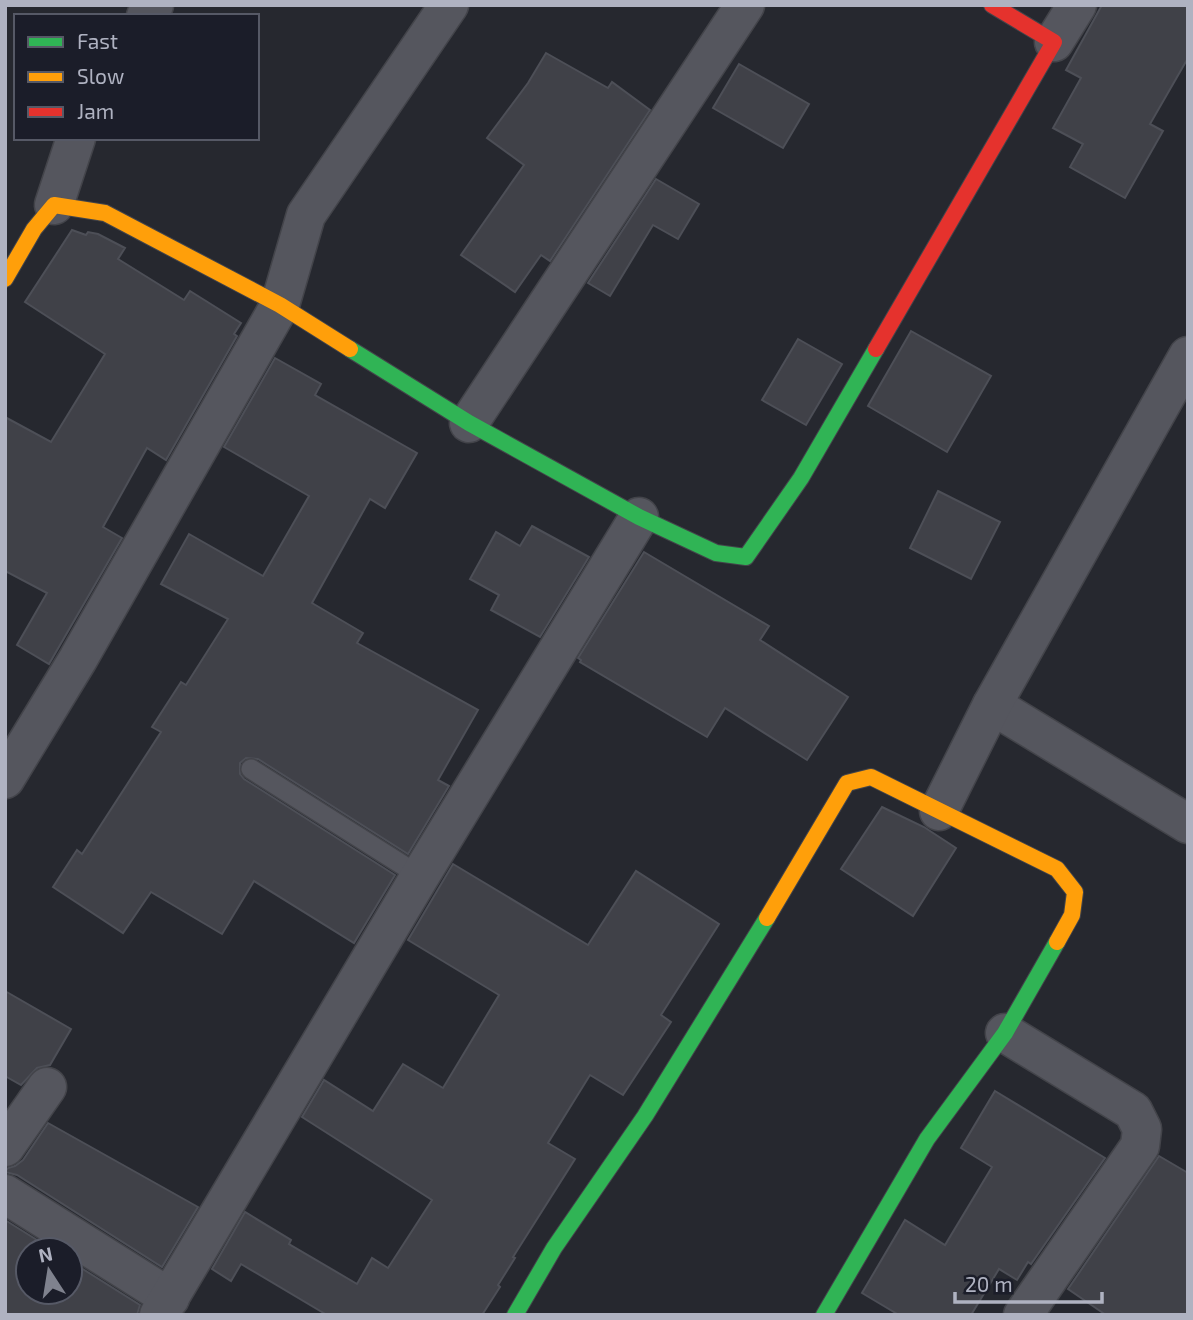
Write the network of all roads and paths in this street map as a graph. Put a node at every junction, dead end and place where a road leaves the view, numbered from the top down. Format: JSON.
{"nodes":[{"id":1,"x":449,"y":5,"type":"edge"},
{"id":2,"x":745,"y":5,"type":"edge"},
{"id":3,"x":992,"y":5,"type":"edge"},
{"id":4,"x":1077,"y":5,"type":"edge"},
{"id":5,"x":1054,"y":42,"type":"junction"},
{"id":6,"x":75,"y":140,"type":"edge"},
{"id":7,"x":54,"y":205,"type":"junction"},
{"id":8,"x":5,"y":279,"type":"edge"},
{"id":9,"x":279,"y":306,"type":"junction"},
{"id":10,"x":1188,"y":356,"type":"edge"},
{"id":11,"x":469,"y":423,"type":"junction"},
{"id":12,"x":639,"y":517,"type":"junction"},
{"id":13,"x":992,"y":705,"type":"junction"},
{"id":14,"x":251,"y":769,"type":"dead end"},
{"id":15,"x":5,"y":779,"type":"edge"},
{"id":16,"x":939,"y":811,"type":"junction"},
{"id":17,"x":1188,"y":824,"type":"edge"},
{"id":18,"x":420,"y":876,"type":"junction"},
{"id":19,"x":1005,"y":1033,"type":"junction"},
{"id":20,"x":47,"y":1087,"type":"dead end"},
{"id":21,"x":5,"y":1147,"type":"edge"},
{"id":22,"x":5,"y":1194,"type":"edge"},
{"id":23,"x":165,"y":1306,"type":"edge"},
{"id":24,"x":515,"y":1315,"type":"edge"},
{"id":25,"x":824,"y":1315,"type":"edge"},
{"id":26,"x":1023,"y":1315,"type":"edge"}],
"edges":[{"from":1,"to":9,"type":"street"},
{"from":2,"to":11,"type":"street"},
{"from":3,"to":5,"type":"street"},
{"from":4,"to":5,"type":"street"},
{"from":5,"to":12,"type":"street"},
{"from":6,"to":7,"type":"street"},
{"from":7,"to":8,"type":"street"},
{"from":7,"to":9,"type":"street"},
{"from":9,"to":11,"type":"street"},
{"from":9,"to":15,"type":"street"},
{"from":10,"to":13,"type":"street"},
{"from":11,"to":12,"type":"street"},
{"from":12,"to":18,"type":"street"},
{"from":13,"to":16,"type":"street"},
{"from":13,"to":17,"type":"street"},
{"from":14,"to":18,"type":"lane"},
{"from":16,"to":19,"type":"street"},
{"from":16,"to":24,"type":"street"},
{"from":18,"to":23,"type":"street"},
{"from":19,"to":25,"type":"street"},
{"from":19,"to":26,"type":"street"},
{"from":20,"to":21,"type":"street"},
{"from":22,"to":23,"type":"street"}]}
